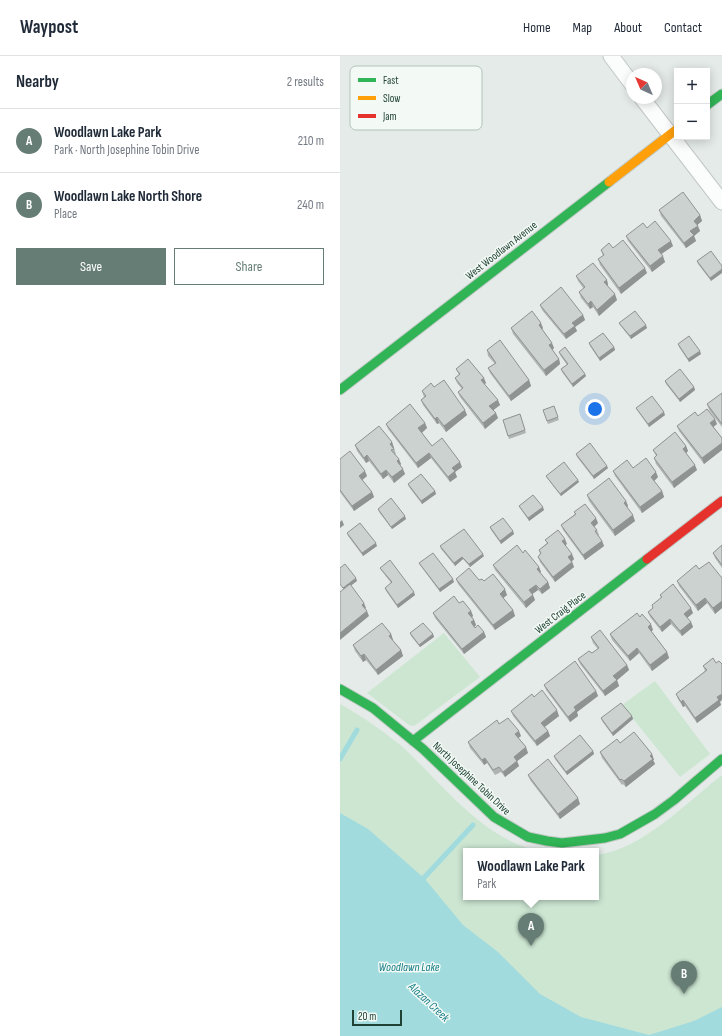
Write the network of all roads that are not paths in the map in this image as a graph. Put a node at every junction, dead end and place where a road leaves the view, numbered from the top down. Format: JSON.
{"nodes":[{"id":1,"x":611,"y":56,"type":"edge"},
{"id":2,"x":626,"y":76,"type":"edge"},
{"id":3,"x":722,"y":94,"type":"edge"},
{"id":4,"x":648,"y":104,"type":"edge"},
{"id":5,"x":710,"y":104,"type":"edge"},
{"id":6,"x":673,"y":131,"type":"edge"},
{"id":7,"x":722,"y":202,"type":"edge"},
{"id":8,"x":340,"y":390,"type":"edge"},
{"id":9,"x":722,"y":501,"type":"edge"},
{"id":10,"x":340,"y":689,"type":"edge"},
{"id":11,"x":413,"y":740,"type":"junction"},
{"id":12,"x":722,"y":759,"type":"edge"}],
"edges":[{"from":1,"to":2,"type":"street"},
{"from":3,"to":5,"type":"street"},
{"from":4,"to":6,"type":"street"},
{"from":6,"to":7,"type":"street"},
{"from":6,"to":8,"type":"street","name":"West Woodlawn Avenue"},
{"from":9,"to":11,"type":"street","name":"West Craig Place"},
{"from":10,"to":11,"type":"street","name":"North Josephine Tobin Drive"},
{"from":11,"to":12,"type":"street","name":"North Josephine Tobin Drive"}]}
